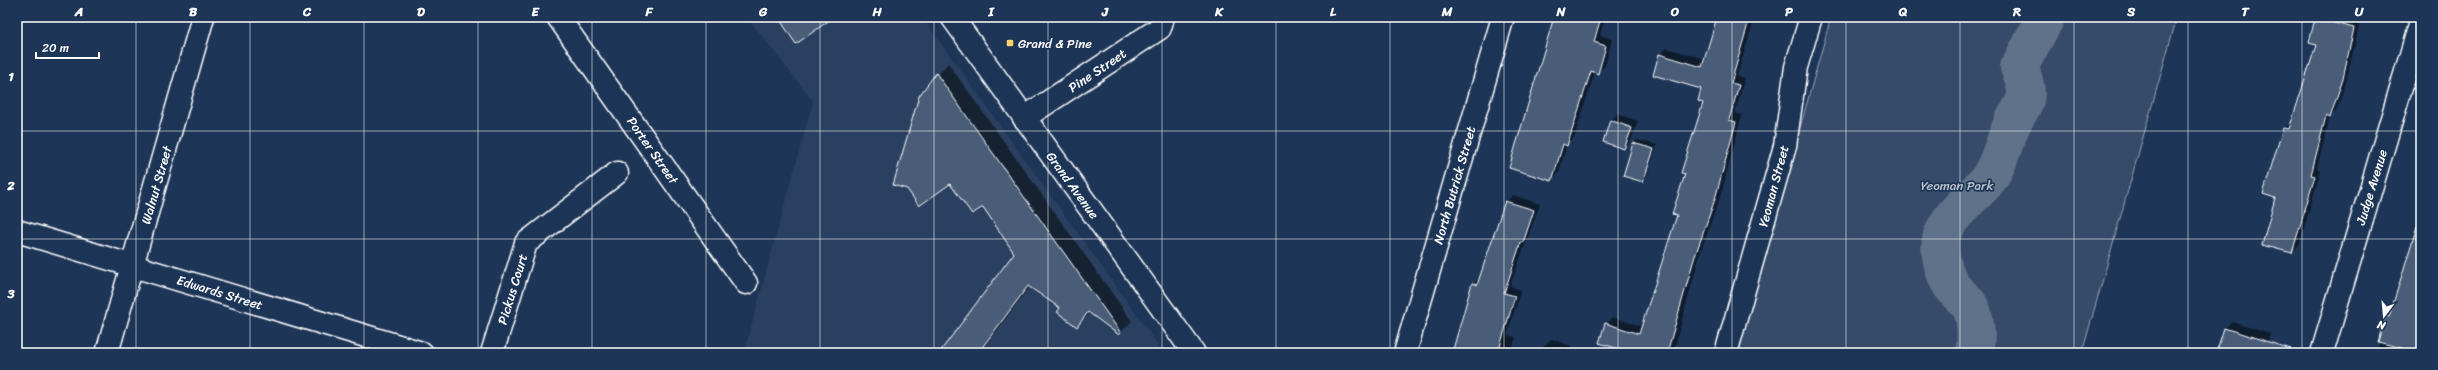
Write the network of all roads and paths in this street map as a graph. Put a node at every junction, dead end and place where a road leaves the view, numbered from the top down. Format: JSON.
{"nodes":[{"id":1,"x":203,"y":17,"type":"edge"},
{"id":2,"x":558,"y":17,"type":"edge"},
{"id":3,"x":952,"y":17,"type":"edge"},
{"id":4,"x":1163,"y":17,"type":"edge"},
{"id":5,"x":1503,"y":17,"type":"edge"},
{"id":6,"x":1811,"y":17,"type":"edge"},
{"id":7,"x":2421,"y":21,"type":"edge"},
{"id":8,"x":1024,"y":118,"type":"junction"},
{"id":9,"x":617,"y":173,"type":"dead end"},
{"id":10,"x":17,"y":231,"type":"edge"},
{"id":11,"x":133,"y":266,"type":"junction"},
{"id":12,"x":746,"y":283,"type":"dead end"},
{"id":13,"x":107,"y":353,"type":"edge"},
{"id":14,"x":422,"y":353,"type":"edge"},
{"id":15,"x":492,"y":353,"type":"edge"},
{"id":16,"x":1194,"y":353,"type":"edge"},
{"id":17,"x":1405,"y":353,"type":"edge"},
{"id":18,"x":1726,"y":353,"type":"edge"},
{"id":19,"x":2322,"y":353,"type":"edge"}],
"edges":[{"from":1,"to":11,"type":"street","name":"Walnut Street"},
{"from":2,"to":12,"type":"street","name":"Porter Street"},
{"from":3,"to":8,"type":"street","name":"Grand Avenue"},
{"from":4,"to":8,"type":"street","name":"Pine Street"},
{"from":5,"to":17,"type":"street","name":"North Butrick Street"},
{"from":6,"to":18,"type":"street","name":"Yeoman Street"},
{"from":7,"to":19,"type":"street","name":"Judge Avenue"},
{"from":8,"to":16,"type":"street","name":"Grand Avenue"},
{"from":9,"to":15,"type":"street","name":"Pickus Court"},
{"from":10,"to":11,"type":"street","name":"Edwards Street"},
{"from":11,"to":13,"type":"street","name":"Walnut Street"},
{"from":11,"to":14,"type":"street","name":"Edwards Street"}]}
